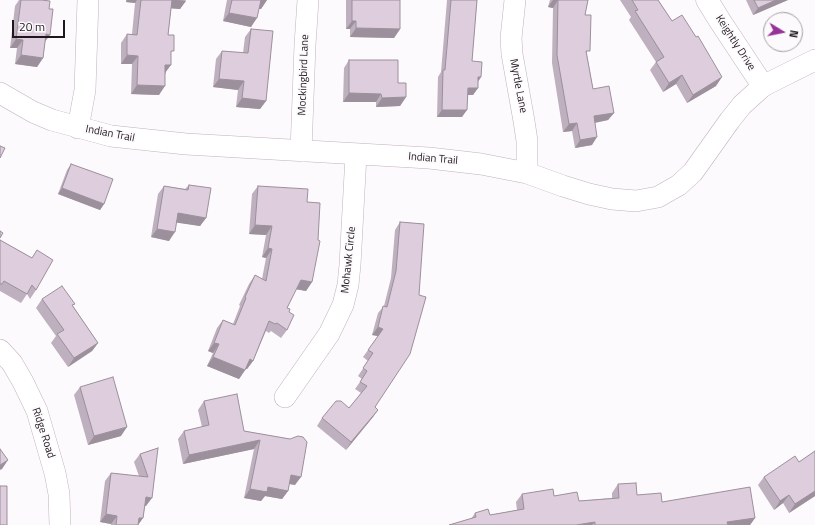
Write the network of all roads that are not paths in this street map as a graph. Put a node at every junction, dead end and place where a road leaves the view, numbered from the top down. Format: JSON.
{"nodes":[{"id":1,"x":88,"y":0,"type":"edge"},
{"id":2,"x":308,"y":0,"type":"edge"},
{"id":3,"x":515,"y":0,"type":"edge"},
{"id":4,"x":708,"y":0,"type":"edge"},
{"id":5,"x":815,"y":60,"type":"edge"},
{"id":6,"x":763,"y":86,"type":"junction"},
{"id":7,"x":0,"y":92,"type":"edge"},
{"id":8,"x":78,"y":128,"type":"junction"},
{"id":9,"x":302,"y":151,"type":"junction"},
{"id":10,"x":356,"y":155,"type":"junction"},
{"id":11,"x":528,"y":173,"type":"junction"},
{"id":12,"x":0,"y":350,"type":"edge"},
{"id":13,"x":285,"y":397,"type":"dead end"},
{"id":14,"x":60,"y":525,"type":"edge"}],
"edges":[{"from":1,"to":8,"type":"street"},
{"from":2,"to":9,"type":"street","name":"Mockingbird Lane"},
{"from":3,"to":11,"type":"street","name":"Myrtle Lane"},
{"from":4,"to":6,"type":"street","name":"Keightly Drive"},
{"from":5,"to":6,"type":"street","name":"Indian Trail"},
{"from":6,"to":11,"type":"street","name":"Indian Trail"},
{"from":7,"to":8,"type":"street","name":"Indian Trail"},
{"from":8,"to":9,"type":"street","name":"Indian Trail"},
{"from":9,"to":10,"type":"street","name":"Indian Trail"},
{"from":10,"to":11,"type":"street","name":"Indian Trail"},
{"from":10,"to":13,"type":"street","name":"Mohawk Circle"},
{"from":12,"to":14,"type":"street","name":"Ridge Road"}]}
